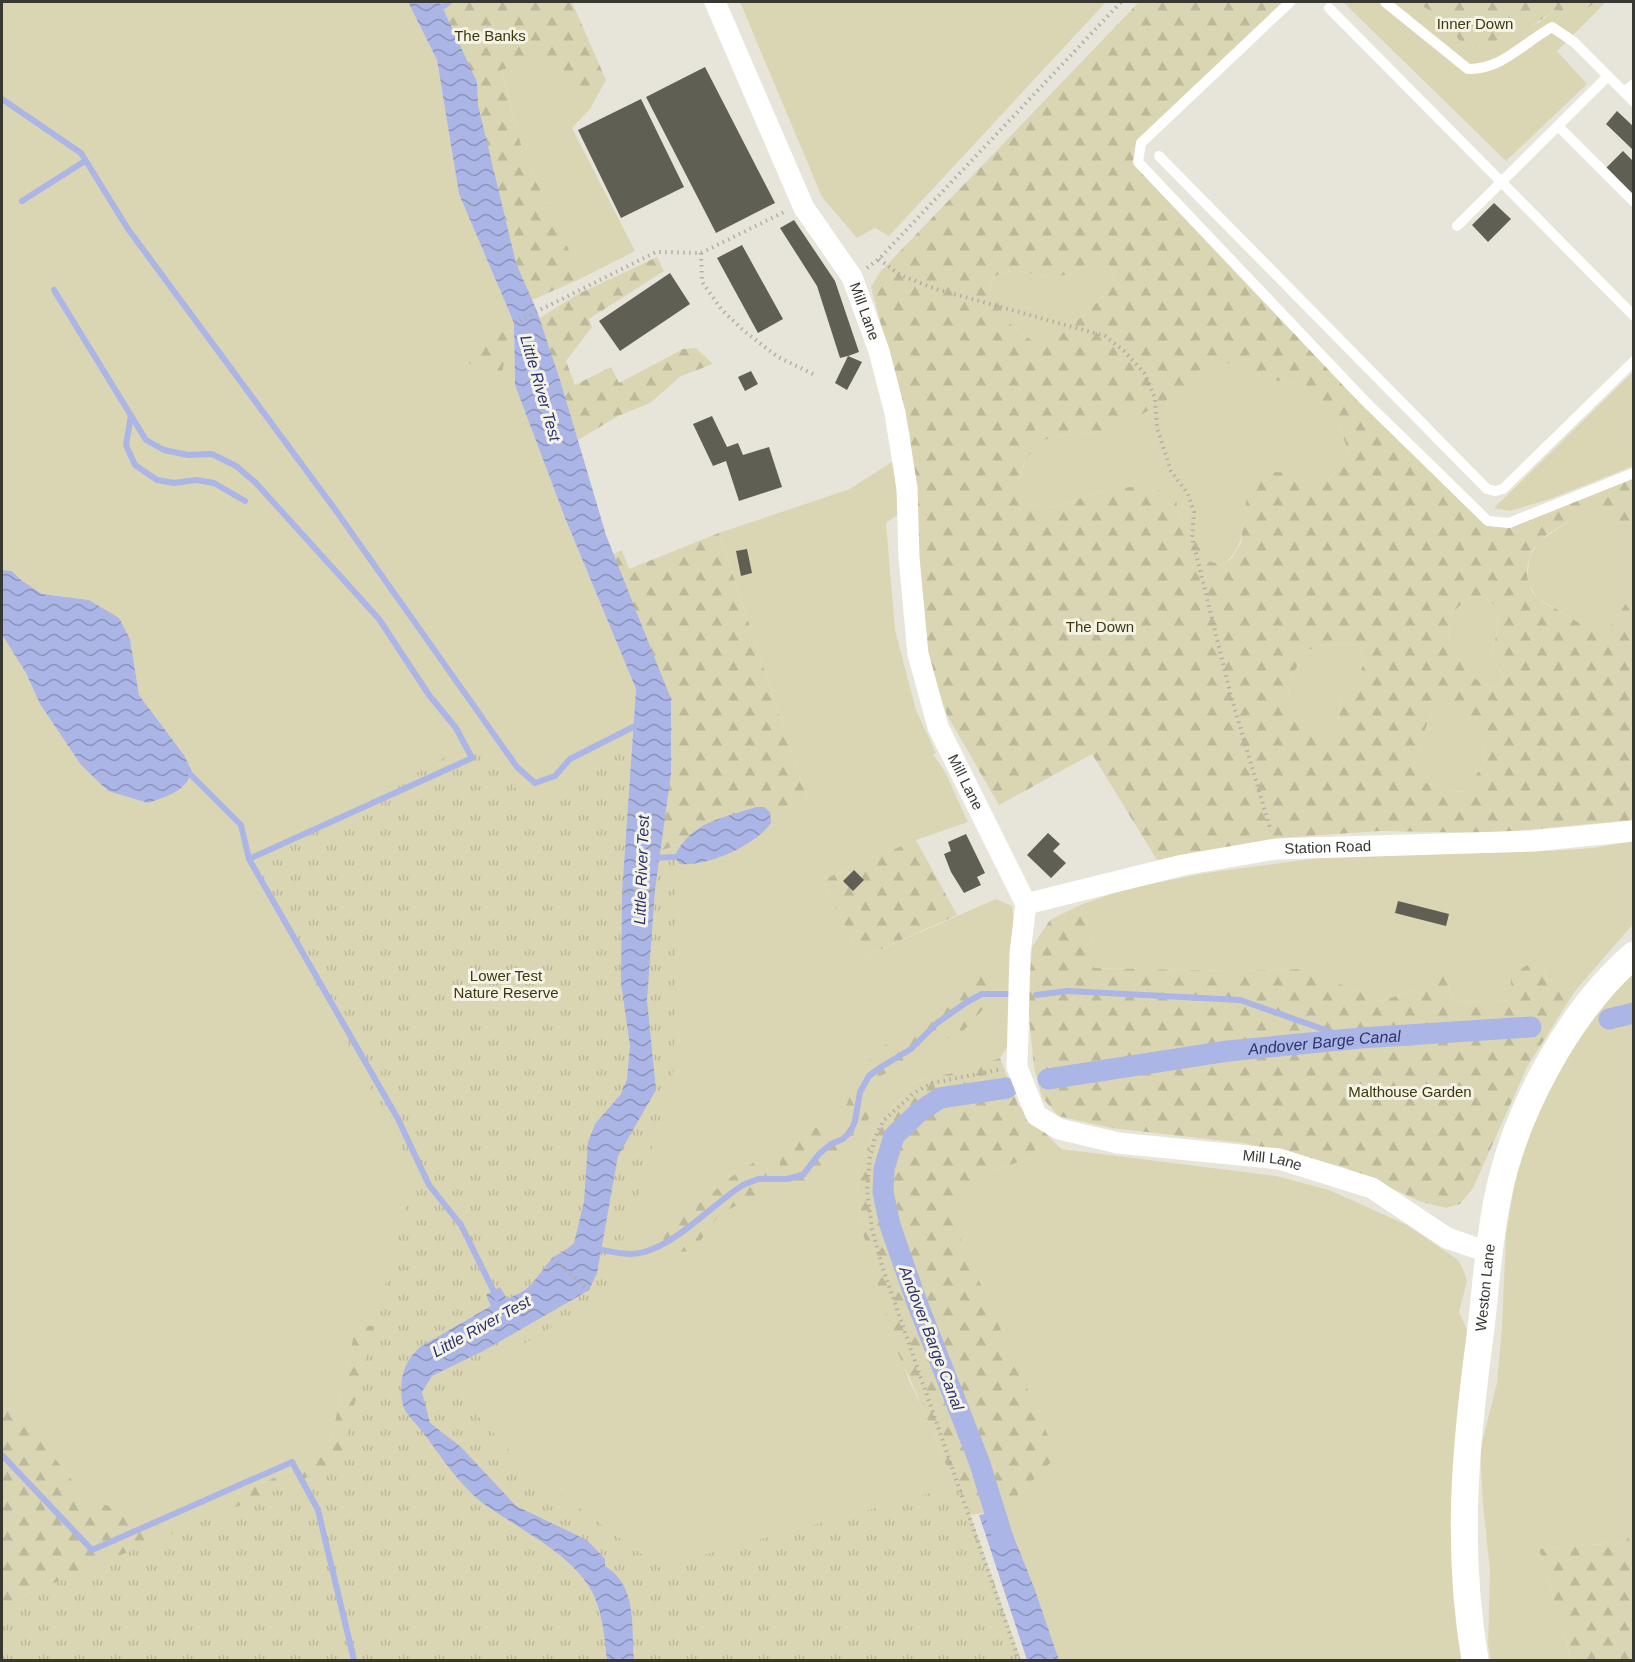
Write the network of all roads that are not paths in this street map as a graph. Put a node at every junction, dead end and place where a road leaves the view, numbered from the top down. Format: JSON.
{"nodes":[{"id":1,"x":715,"y":2,"type":"edge"},
{"id":2,"x":1290,"y":2,"type":"edge"},
{"id":3,"x":1385,"y":2,"type":"edge"},
{"id":4,"x":1329,"y":8,"type":"dead end"},
{"id":5,"x":1608,"y":76,"type":"junction"},
{"id":6,"x":1634,"y":84,"type":"edge"},
{"id":7,"x":1624,"y":92,"type":"junction"},
{"id":8,"x":1634,"y":102,"type":"edge"},
{"id":9,"x":1558,"y":126,"type":"junction"},
{"id":10,"x":1159,"y":156,"type":"dead end"},
{"id":11,"x":1502,"y":182,"type":"junction"},
{"id":12,"x":1634,"y":202,"type":"edge"},
{"id":13,"x":1457,"y":226,"type":"dead end"},
{"id":14,"x":1634,"y":316,"type":"edge"},
{"id":15,"x":1634,"y":361,"type":"edge"},
{"id":16,"x":1634,"y":474,"type":"edge"},
{"id":17,"x":1634,"y":831,"type":"edge"},
{"id":18,"x":1026,"y":904,"type":"junction"},
{"id":19,"x":1634,"y":955,"type":"edge"},
{"id":20,"x":1488,"y":1252,"type":"junction"},
{"id":21,"x":1475,"y":1660,"type":"edge"}],
"edges":[{"from":1,"to":18,"type":"street","name":"Mill Lane"},
{"from":2,"to":16,"type":"lane"},
{"from":3,"to":5,"type":"lane"},
{"from":4,"to":11,"type":"lane"},
{"from":5,"to":7,"type":"lane"},
{"from":5,"to":9,"type":"lane"},
{"from":6,"to":7,"type":"lane"},
{"from":7,"to":8,"type":"lane"},
{"from":9,"to":11,"type":"lane"},
{"from":9,"to":12,"type":"lane"},
{"from":10,"to":15,"type":"lane"},
{"from":11,"to":13,"type":"lane"},
{"from":11,"to":14,"type":"lane"},
{"from":17,"to":18,"type":"street","name":"Station Road"},
{"from":18,"to":20,"type":"street","name":"Mill Lane"},
{"from":19,"to":20,"type":"street","name":"Weston Lane"},
{"from":20,"to":21,"type":"street","name":"Weston Lane"}]}
